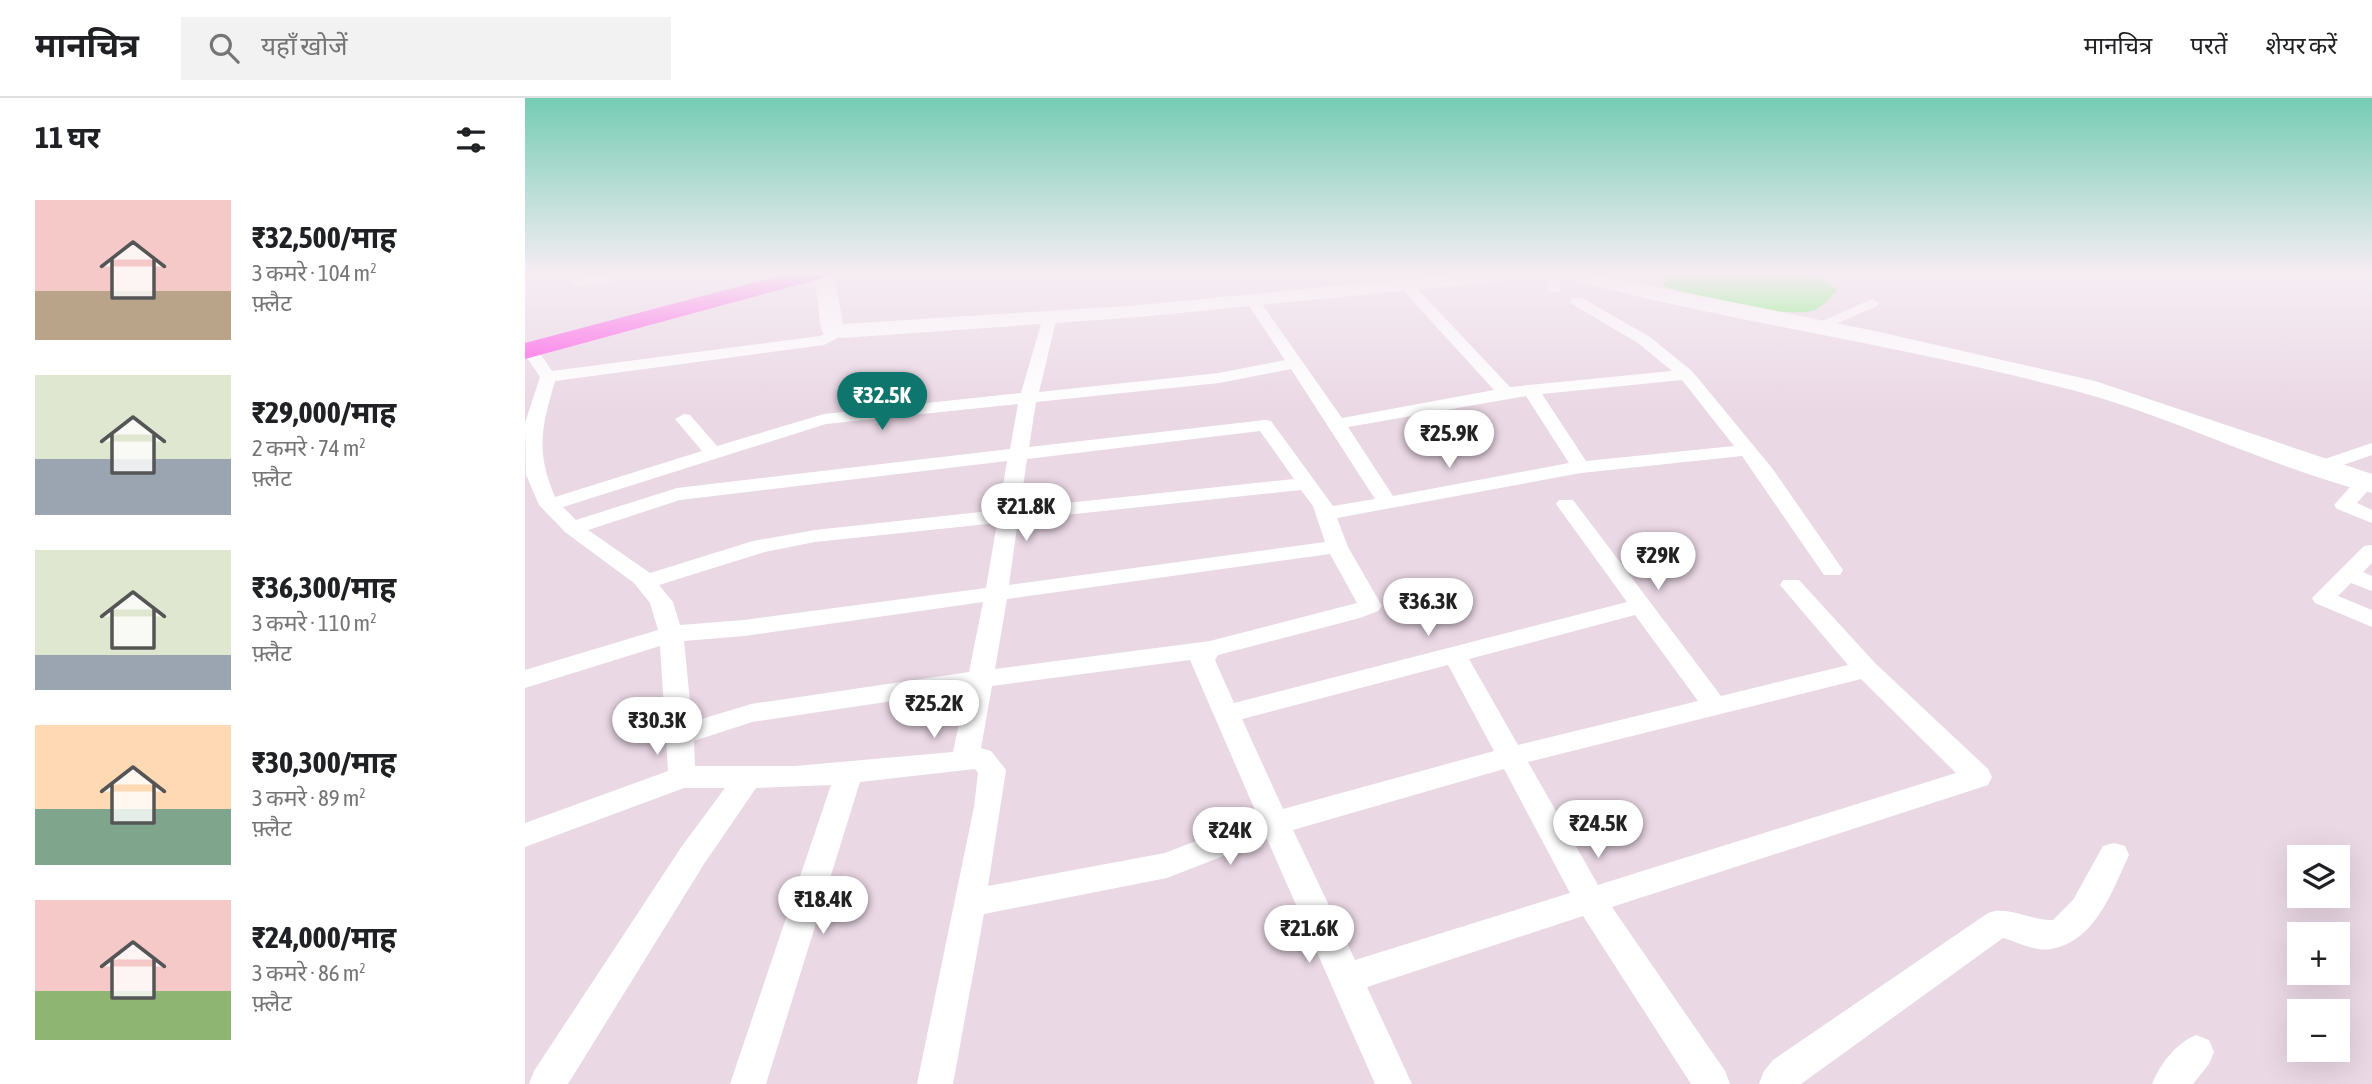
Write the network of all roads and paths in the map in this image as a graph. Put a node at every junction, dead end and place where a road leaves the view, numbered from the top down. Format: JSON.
{"nodes":[{"id":1,"x":628,"y":319,"type":"edge"},
{"id":2,"x":636,"y":319,"type":"edge"},
{"id":3,"x":831,"y":319,"type":"edge"},
{"id":4,"x":1020,"y":319,"type":"edge"},
{"id":5,"x":1049,"y":319,"type":"edge"},
{"id":6,"x":1265,"y":319,"type":"edge"},
{"id":7,"x":1437,"y":319,"type":"edge"},
{"id":8,"x":1608,"y":319,"type":"edge"},
{"id":9,"x":1778,"y":319,"type":"edge"},
{"id":10,"x":1835,"y":319,"type":"edge"},
{"id":11,"x":1817,"y":327,"type":"junction"},
{"id":12,"x":843,"y":331,"type":"junction"},
{"id":13,"x":526,"y":348,"type":"edge"},
{"id":14,"x":1296,"y":363,"type":"junction"},
{"id":15,"x":1686,"y":375,"type":"junction"},
{"id":16,"x":548,"y":377,"type":"junction"},
{"id":17,"x":1531,"y":390,"type":"junction"},
{"id":18,"x":1506,"y":393,"type":"junction"},
{"id":19,"x":1028,"y":399,"type":"junction"},
{"id":20,"x":684,"y":419,"type":"dead end"},
{"id":21,"x":1338,"y":424,"type":"junction"},
{"id":22,"x":2372,"y":449,"type":"edge"},
{"id":23,"x":1747,"y":450,"type":"junction"},
{"id":24,"x":713,"y":453,"type":"junction"},
{"id":25,"x":1018,"y":454,"type":"junction"},
{"id":26,"x":1581,"y":467,"type":"junction"},
{"id":27,"x":2320,"y":467,"type":"junction"},
{"id":28,"x":1307,"y":483,"type":"junction"},
{"id":29,"x":2368,"y":483,"type":"edge"},
{"id":30,"x":1386,"y":501,"type":"junction"},
{"id":31,"x":1566,"y":504,"type":"dead end"},
{"id":32,"x":549,"y":505,"type":"junction"},
{"id":33,"x":1326,"y":514,"type":"junction"},
{"id":34,"x":1009,"y":515,"type":"junction"},
{"id":35,"x":2372,"y":517,"type":"edge"},
{"id":36,"x":572,"y":528,"type":"junction"},
{"id":37,"x":1337,"y":547,"type":"junction"},
{"id":38,"x":2372,"y":551,"type":"edge"},
{"id":39,"x":1832,"y":570,"type":"dead end"},
{"id":40,"x":2348,"y":574,"type":"junction"},
{"id":41,"x":645,"y":582,"type":"junction"},
{"id":42,"x":2372,"y":584,"type":"edge"},
{"id":43,"x":1791,"y":585,"type":"dead end"},
{"id":44,"x":997,"y":591,"type":"junction"},
{"id":45,"x":1641,"y":606,"type":"junction"},
{"id":46,"x":2372,"y":619,"type":"edge"},
{"id":47,"x":671,"y":634,"type":"junction"},
{"id":48,"x":1210,"y":649,"type":"junction"},
{"id":49,"x":1455,"y":655,"type":"junction"},
{"id":50,"x":1866,"y":669,"type":"junction"},
{"id":51,"x":525,"y":679,"type":"edge"},
{"id":52,"x":981,"y":679,"type":"junction"},
{"id":53,"x":1715,"y":706,"type":"junction"},
{"id":54,"x":1226,"y":714,"type":"junction"},
{"id":55,"x":680,"y":735,"type":"junction"},
{"id":56,"x":1512,"y":757,"type":"junction"},
{"id":57,"x":965,"y":761,"type":"junction"},
{"id":58,"x":849,"y":772,"type":"junction"},
{"id":59,"x":682,"y":777,"type":"junction"},
{"id":60,"x":748,"y":777,"type":"junction"},
{"id":61,"x":1275,"y":823,"type":"junction"},
{"id":62,"x":525,"y":835,"type":"edge"},
{"id":63,"x":2114,"y":855,"type":"dead end"},
{"id":64,"x":1590,"y":900,"type":"junction"},
{"id":65,"x":970,"y":903,"type":"junction"},
{"id":66,"x":1344,"y":979,"type":"junction"},
{"id":67,"x":2196,"y":1052,"type":"dead end"},
{"id":68,"x":547,"y":1084,"type":"edge"},
{"id":69,"x":748,"y":1084,"type":"edge"},
{"id":70,"x":935,"y":1084,"type":"edge"},
{"id":71,"x":1394,"y":1084,"type":"edge"},
{"id":72,"x":1712,"y":1084,"type":"edge"},
{"id":73,"x":1777,"y":1084,"type":"edge"},
{"id":74,"x":2170,"y":1084,"type":"edge"}],
"edges":[{"from":1,"to":13,"type":"highway"},
{"from":2,"to":13,"type":"highway"},
{"from":3,"to":12,"type":"street"},
{"from":4,"to":12,"type":"street"},
{"from":5,"to":19,"type":"street"},
{"from":6,"to":14,"type":"street"},
{"from":7,"to":18,"type":"street"},
{"from":8,"to":15,"type":"street"},
{"from":9,"to":11,"type":"street"},
{"from":10,"to":11,"type":"street"},
{"from":11,"to":27,"type":"street"},
{"from":12,"to":16,"type":"street"},
{"from":13,"to":16,"type":"street"},
{"from":14,"to":19,"type":"street"},
{"from":14,"to":21,"type":"street"},
{"from":15,"to":17,"type":"street"},
{"from":15,"to":23,"type":"street"},
{"from":16,"to":32,"type":"street"},
{"from":17,"to":18,"type":"street"},
{"from":17,"to":26,"type":"street"},
{"from":18,"to":21,"type":"street"},
{"from":19,"to":24,"type":"street"},
{"from":19,"to":25,"type":"street"},
{"from":20,"to":24,"type":"street"},
{"from":21,"to":30,"type":"street"},
{"from":22,"to":27,"type":"street"},
{"from":23,"to":26,"type":"street"},
{"from":23,"to":39,"type":"street"},
{"from":24,"to":32,"type":"street"},
{"from":25,"to":28,"type":"street"},
{"from":25,"to":34,"type":"street"},
{"from":25,"to":36,"type":"street"},
{"from":26,"to":30,"type":"street"},
{"from":27,"to":29,"type":"street"},
{"from":28,"to":33,"type":"street"},
{"from":28,"to":34,"type":"street"},
{"from":29,"to":35,"type":"street"},
{"from":30,"to":33,"type":"street"},
{"from":31,"to":45,"type":"street"},
{"from":32,"to":36,"type":"street"},
{"from":33,"to":37,"type":"street"},
{"from":34,"to":41,"type":"street"},
{"from":34,"to":44,"type":"street"},
{"from":36,"to":41,"type":"street"},
{"from":37,"to":44,"type":"street"},
{"from":37,"to":48,"type":"street"},
{"from":38,"to":40,"type":"street"},
{"from":40,"to":42,"type":"street"},
{"from":40,"to":46,"type":"street"},
{"from":41,"to":47,"type":"street"},
{"from":43,"to":50,"type":"street"},
{"from":44,"to":47,"type":"street"},
{"from":44,"to":52,"type":"street"},
{"from":45,"to":49,"type":"street"},
{"from":45,"to":53,"type":"street"},
{"from":47,"to":51,"type":"street"},
{"from":47,"to":55,"type":"street"},
{"from":48,"to":52,"type":"street"},
{"from":48,"to":54,"type":"street"},
{"from":49,"to":54,"type":"street"},
{"from":49,"to":56,"type":"street"},
{"from":50,"to":53,"type":"street"},
{"from":50,"to":64,"type":"street"},
{"from":52,"to":55,"type":"street"},
{"from":52,"to":57,"type":"street"},
{"from":53,"to":56,"type":"street"},
{"from":54,"to":61,"type":"street"},
{"from":55,"to":59,"type":"street"},
{"from":56,"to":61,"type":"street"},
{"from":56,"to":64,"type":"street"},
{"from":57,"to":58,"type":"street"},
{"from":57,"to":65,"type":"street"},
{"from":58,"to":60,"type":"street"},
{"from":58,"to":69,"type":"street"},
{"from":59,"to":60,"type":"street"},
{"from":59,"to":62,"type":"street"},
{"from":60,"to":68,"type":"street"},
{"from":61,"to":65,"type":"street"},
{"from":61,"to":66,"type":"street"},
{"from":63,"to":73,"type":"street"},
{"from":64,"to":66,"type":"street"},
{"from":64,"to":72,"type":"street"},
{"from":65,"to":70,"type":"street"},
{"from":66,"to":71,"type":"street"},
{"from":67,"to":74,"type":"street"}]}
